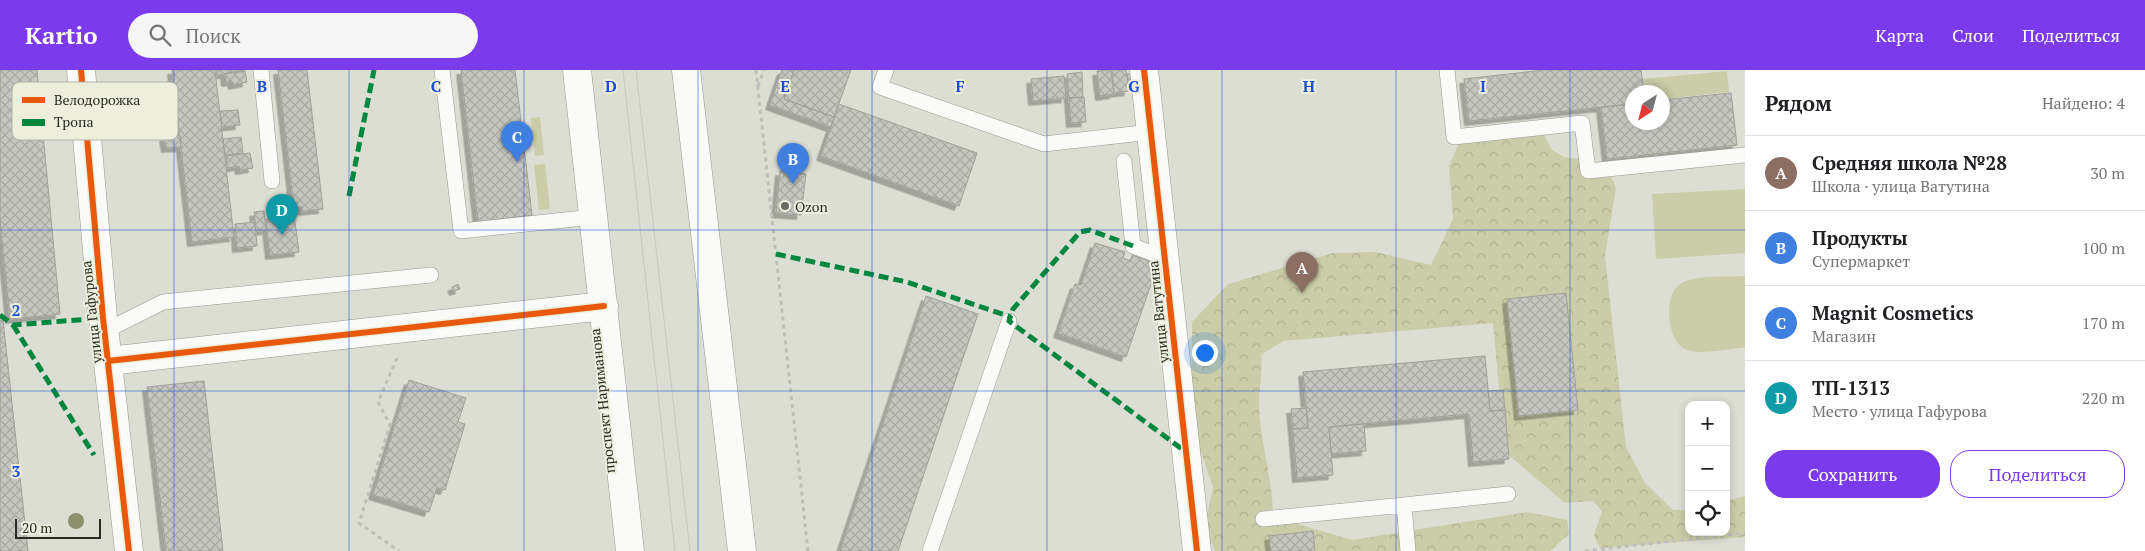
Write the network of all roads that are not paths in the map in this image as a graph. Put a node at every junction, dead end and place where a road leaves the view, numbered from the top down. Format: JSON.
{"nodes":[{"id":1,"x":261,"y":70,"type":"edge"},
{"id":2,"x":442,"y":70,"type":"edge"},
{"id":3,"x":577,"y":70,"type":"edge"},
{"id":4,"x":686,"y":70,"type":"edge"},
{"id":5,"x":886,"y":70,"type":"edge"},
{"id":6,"x":1144,"y":70,"type":"edge"},
{"id":7,"x":1447,"y":70,"type":"edge"},
{"id":8,"x":1151,"y":132,"type":"junction"},
{"id":9,"x":87,"y":140,"type":"edge"},
{"id":10,"x":1745,"y":155,"type":"edge"},
{"id":11,"x":1124,"y":161,"type":"dead end"},
{"id":12,"x":272,"y":181,"type":"dead end"},
{"id":13,"x":593,"y":217,"type":"junction"},
{"id":14,"x":1165,"y":258,"type":"junction"},
{"id":15,"x":431,"y":275,"type":"dead end"},
{"id":16,"x":604,"y":306,"type":"junction"},
{"id":17,"x":1009,"y":321,"type":"dead end"},
{"id":18,"x":105,"y":331,"type":"junction"},
{"id":19,"x":108,"y":361,"type":"junction"},
{"id":20,"x":1508,"y":494,"type":"dead end"},
{"id":21,"x":1404,"y":505,"type":"junction"},
{"id":22,"x":1262,"y":518,"type":"dead end"},
{"id":23,"x":129,"y":551,"type":"edge"},
{"id":24,"x":630,"y":551,"type":"edge"},
{"id":25,"x":742,"y":551,"type":"edge"},
{"id":26,"x":930,"y":551,"type":"edge"},
{"id":27,"x":1197,"y":551,"type":"edge"},
{"id":28,"x":1408,"y":551,"type":"edge"}],
"edges":[{"from":1,"to":12,"type":"lane"},
{"from":2,"to":13,"type":"lane"},
{"from":3,"to":13,"type":"street","name":"проспект Нариманова"},
{"from":4,"to":25,"type":"street"},
{"from":5,"to":8,"type":"lane"},
{"from":6,"to":8,"type":"street","name":"улица Ватутина"},
{"from":7,"to":10,"type":"lane"},
{"from":8,"to":14,"type":"street","name":"улица Ватутина"},
{"from":9,"to":18,"type":"street","name":"улица Гафурова"},
{"from":11,"to":14,"type":"lane"},
{"from":13,"to":16,"type":"street","name":"проспект Нариманова"},
{"from":14,"to":27,"type":"street","name":"улица Ватутина"},
{"from":15,"to":18,"type":"lane"},
{"from":16,"to":19,"type":"street"},
{"from":16,"to":24,"type":"street","name":"проспект Нариманова"},
{"from":17,"to":26,"type":"lane"},
{"from":18,"to":19,"type":"street","name":"улица Гафурова"},
{"from":19,"to":23,"type":"street","name":"улица Гафурова"},
{"from":20,"to":21,"type":"lane"},
{"from":21,"to":22,"type":"lane"},
{"from":21,"to":28,"type":"lane"}]}
